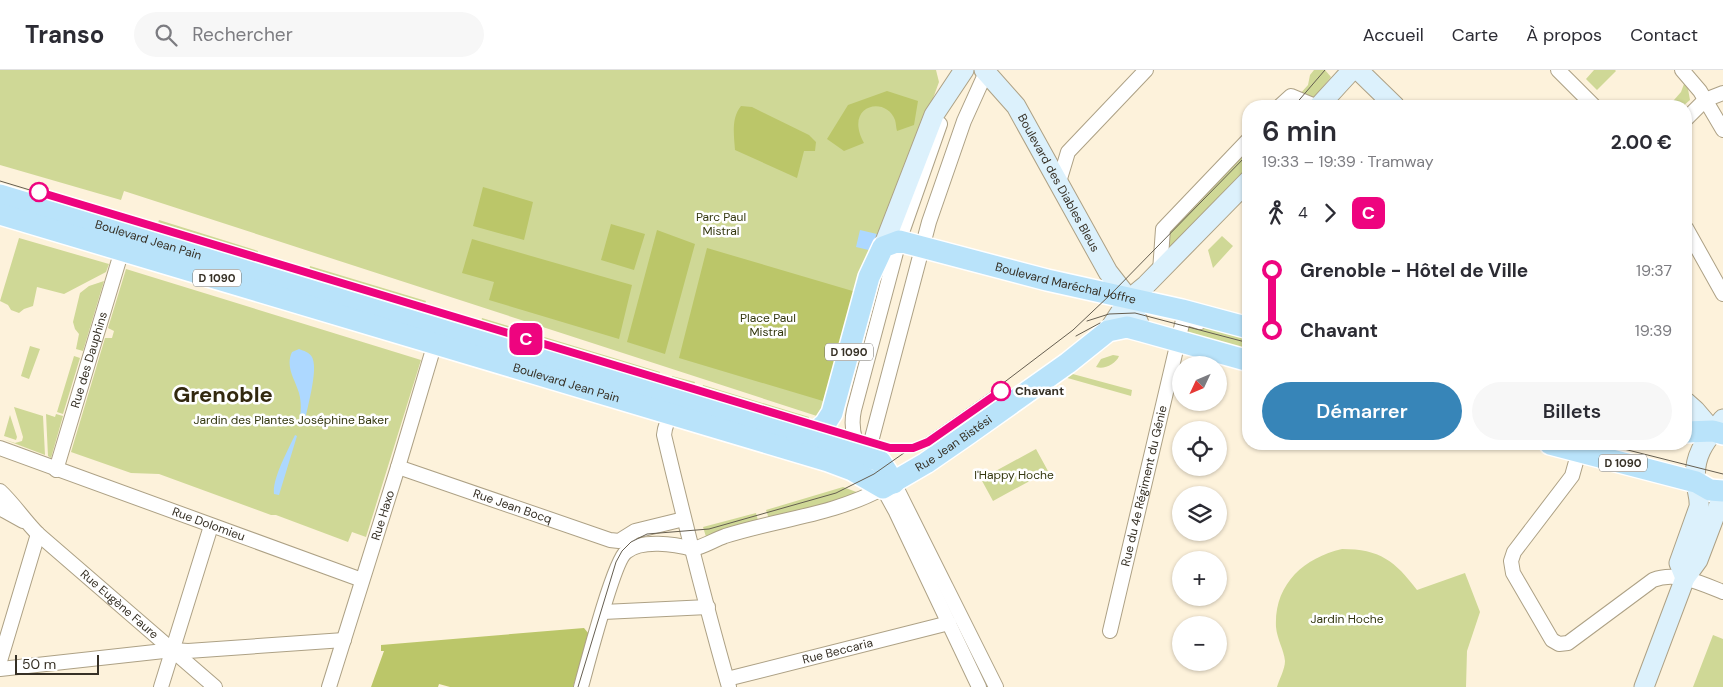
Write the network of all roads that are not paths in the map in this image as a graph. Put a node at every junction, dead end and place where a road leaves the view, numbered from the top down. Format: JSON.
{"nodes":[{"id":1,"x":964,"y":70,"type":"edge"},
{"id":2,"x":1146,"y":70,"type":"edge"},
{"id":3,"x":1352,"y":70,"type":"edge"},
{"id":4,"x":1358,"y":70,"type":"edge"},
{"id":5,"x":1558,"y":70,"type":"edge"},
{"id":6,"x":1682,"y":70,"type":"edge"},
{"id":7,"x":985,"y":71,"type":"edge"},
{"id":8,"x":1723,"y":93,"type":"edge"},
{"id":9,"x":1287,"y":100,"type":"edge"},
{"id":10,"x":1301,"y":100,"type":"edge"},
{"id":11,"x":1323,"y":100,"type":"edge"},
{"id":12,"x":1388,"y":100,"type":"edge"},
{"id":13,"x":1588,"y":100,"type":"edge"},
{"id":14,"x":1705,"y":100,"type":"junction"},
{"id":15,"x":1692,"y":113,"type":"edge"},
{"id":16,"x":1723,"y":130,"type":"edge"},
{"id":17,"x":1242,"y":146,"type":"edge"},
{"id":18,"x":1058,"y":182,"type":"junction"},
{"id":19,"x":1242,"y":187,"type":"edge"},
{"id":20,"x":0,"y":196,"type":"edge"},
{"id":21,"x":0,"y":214,"type":"edge"},
{"id":22,"x":1692,"y":239,"type":"edge"},
{"id":23,"x":891,"y":244,"type":"junction"},
{"id":24,"x":922,"y":247,"type":"junction"},
{"id":25,"x":122,"y":250,"type":"junction"},
{"id":26,"x":1160,"y":271,"type":"junction"},
{"id":27,"x":1108,"y":272,"type":"junction"},
{"id":28,"x":1094,"y":292,"type":"junction"},
{"id":29,"x":1723,"y":294,"type":"edge"},
{"id":30,"x":1129,"y":299,"type":"junction"},
{"id":31,"x":1242,"y":326,"type":"edge"},
{"id":32,"x":1108,"y":331,"type":"junction"},
{"id":33,"x":1142,"y":331,"type":"junction"},
{"id":34,"x":437,"y":335,"type":"junction"},
{"id":35,"x":1178,"y":341,"type":"junction"},
{"id":36,"x":1242,"y":360,"type":"edge"},
{"id":37,"x":672,"y":407,"type":"junction"},
{"id":38,"x":1692,"y":407,"type":"edge"},
{"id":39,"x":1720,"y":428,"type":"edge"},
{"id":40,"x":1692,"y":431,"type":"edge"},
{"id":41,"x":793,"y":434,"type":"junction"},
{"id":42,"x":0,"y":448,"type":"edge"},
{"id":43,"x":1575,"y":450,"type":"edge"},
{"id":44,"x":1579,"y":451,"type":"junction"},
{"id":45,"x":871,"y":458,"type":"junction"},
{"id":46,"x":398,"y":467,"type":"junction"},
{"id":47,"x":56,"y":470,"type":"junction"},
{"id":48,"x":1696,"y":482,"type":"junction"},
{"id":49,"x":889,"y":486,"type":"junction"},
{"id":50,"x":0,"y":490,"type":"edge"},
{"id":51,"x":1723,"y":492,"type":"edge"},
{"id":52,"x":0,"y":506,"type":"edge"},
{"id":53,"x":684,"y":519,"type":"junction"},
{"id":54,"x":24,"y":521,"type":"junction"},
{"id":55,"x":211,"y":526,"type":"junction"},
{"id":56,"x":38,"y":534,"type":"junction"},
{"id":57,"x":693,"y":549,"type":"junction"},
{"id":58,"x":1685,"y":578,"type":"junction"},
{"id":59,"x":362,"y":580,"type":"junction"},
{"id":60,"x":1723,"y":592,"type":"edge"},
{"id":61,"x":708,"y":607,"type":"junction"},
{"id":62,"x":603,"y":612,"type":"junction"},
{"id":63,"x":949,"y":623,"type":"junction"},
{"id":64,"x":1110,"y":631,"type":"dead end"},
{"id":65,"x":344,"y":640,"type":"junction"},
{"id":66,"x":173,"y":650,"type":"junction"},
{"id":67,"x":0,"y":661,"type":"edge"},
{"id":68,"x":0,"y":668,"type":"edge"},
{"id":69,"x":728,"y":683,"type":"edge"},
{"id":70,"x":161,"y":687,"type":"edge"},
{"id":71,"x":215,"y":687,"type":"edge"},
{"id":72,"x":329,"y":687,"type":"edge"},
{"id":73,"x":581,"y":687,"type":"edge"},
{"id":74,"x":979,"y":687,"type":"edge"},
{"id":75,"x":996,"y":687,"type":"edge"},
{"id":76,"x":1644,"y":687,"type":"edge"}],
"edges":[{"from":1,"to":23,"type":"main road"},
{"from":2,"to":18,"type":"street"},
{"from":3,"to":11,"type":"main road"},
{"from":4,"to":12,"type":"main road"},
{"from":5,"to":13,"type":"street"},
{"from":6,"to":14,"type":"street"},
{"from":7,"to":18,"type":"main road","name":"Boulevard des Diables Bleus"},
{"from":7,"to":24,"type":"street"},
{"from":8,"to":14,"type":"street"},
{"from":9,"to":10,"type":"street"},
{"from":14,"to":15,"type":"street"},
{"from":14,"to":16,"type":"street"},
{"from":17,"to":26,"type":"street"},
{"from":18,"to":27,"type":"main road","name":"Boulevard des Diables Bleus"},
{"from":19,"to":26,"type":"main road"},
{"from":20,"to":34,"type":"main road","name":"Boulevard Jean Pain","number":"D 1090"},
{"from":21,"to":25,"type":"main road","name":"Boulevard Jean Pain","number":"D 1090"},
{"from":22,"to":29,"type":"street"},
{"from":23,"to":24,"type":"main road","name":"Boulevard Maréchal Joffre"},
{"from":23,"to":41,"type":"main road","number":"D 1090"},
{"from":23,"to":45,"type":"street"},
{"from":24,"to":28,"type":"main road","name":"Boulevard Maréchal Joffre"},
{"from":24,"to":45,"type":"street"},
{"from":25,"to":34,"type":"main road","name":"Boulevard Jean Pain","number":"D 1090"},
{"from":25,"to":47,"type":"street","name":"Rue des Dauphins"},
{"from":26,"to":30,"type":"main road"},
{"from":27,"to":28,"type":"main road"},
{"from":27,"to":30,"type":"main road","name":"Boulevard des Diables Bleus"},
{"from":28,"to":30,"type":"main road","name":"Boulevard Maréchal Joffre"},
{"from":28,"to":32,"type":"main road"},
{"from":30,"to":31,"type":"main road","name":"Boulevard Maréchal Joffre"},
{"from":30,"to":32,"type":"main road"},
{"from":30,"to":33,"type":"main road","name":"Boulevard des Diables Bleus"},
{"from":31,"to":35,"type":"street","name":"Rue du 4e Régiment du Génie"},
{"from":32,"to":33,"type":"main road"},
{"from":32,"to":49,"type":"main road","name":"Rue Jean Bistési"},
{"from":33,"to":35,"type":"main road"},
{"from":34,"to":37,"type":"main road","name":"Boulevard Jean Pain","number":"D 1090"},
{"from":34,"to":46,"type":"street","name":"Rue Haxo"},
{"from":35,"to":36,"type":"main road"},
{"from":35,"to":64,"type":"street","name":"Rue du 4e Régiment du Génie"},
{"from":37,"to":41,"type":"main road","name":"Boulevard Jean Pain","number":"D 1090"},
{"from":37,"to":49,"type":"main road","name":"Boulevard Jean Pain","number":"D 1090"},
{"from":37,"to":53,"type":"street"},
{"from":38,"to":39,"type":"main road"},
{"from":39,"to":40,"type":"main road"},
{"from":39,"to":48,"type":"main road"},
{"from":41,"to":45,"type":"main road","name":"Boulevard Jean Pain"},
{"from":42,"to":47,"type":"street","name":"Rue Dolomieu"},
{"from":43,"to":44,"type":"main road","number":"D 1090"},
{"from":44,"to":48,"type":"main road","number":"D 1090"},
{"from":44,"to":58,"type":"street"},
{"from":45,"to":49,"type":"main road"},
{"from":46,"to":53,"type":"street","name":"Rue Jean Bocq"},
{"from":46,"to":59,"type":"street","name":"Rue Haxo"},
{"from":47,"to":55,"type":"street","name":"Rue Dolomieu"},
{"from":48,"to":51,"type":"main road","number":"D 1090"},
{"from":48,"to":58,"type":"main road"},
{"from":49,"to":57,"type":"street"},
{"from":49,"to":63,"type":"street"},
{"from":49,"to":75,"type":"street"},
{"from":50,"to":54,"type":"street"},
{"from":51,"to":58,"type":"main road"},
{"from":52,"to":54,"type":"street"},
{"from":53,"to":57,"type":"street"},
{"from":54,"to":56,"type":"street","name":"Rue Eugène Faure"},
{"from":55,"to":59,"type":"street","name":"Rue Dolomieu"},
{"from":55,"to":66,"type":"street"},
{"from":56,"to":66,"type":"street","name":"Rue Eugène Faure"},
{"from":56,"to":67,"type":"street"},
{"from":57,"to":61,"type":"street"},
{"from":57,"to":62,"type":"street"},
{"from":58,"to":60,"type":"street"},
{"from":58,"to":76,"type":"main road"},
{"from":59,"to":65,"type":"street","name":"Rue Haxo"},
{"from":61,"to":62,"type":"street"},
{"from":61,"to":69,"type":"street"},
{"from":62,"to":73,"type":"street"},
{"from":63,"to":69,"type":"street","name":"Rue Beccaria"},
{"from":63,"to":74,"type":"street"},
{"from":65,"to":66,"type":"street"},
{"from":65,"to":72,"type":"street","name":"Rue Haxo"},
{"from":66,"to":68,"type":"street"},
{"from":66,"to":70,"type":"street"},
{"from":66,"to":71,"type":"street","name":"Rue Eugène Faure"}]}
